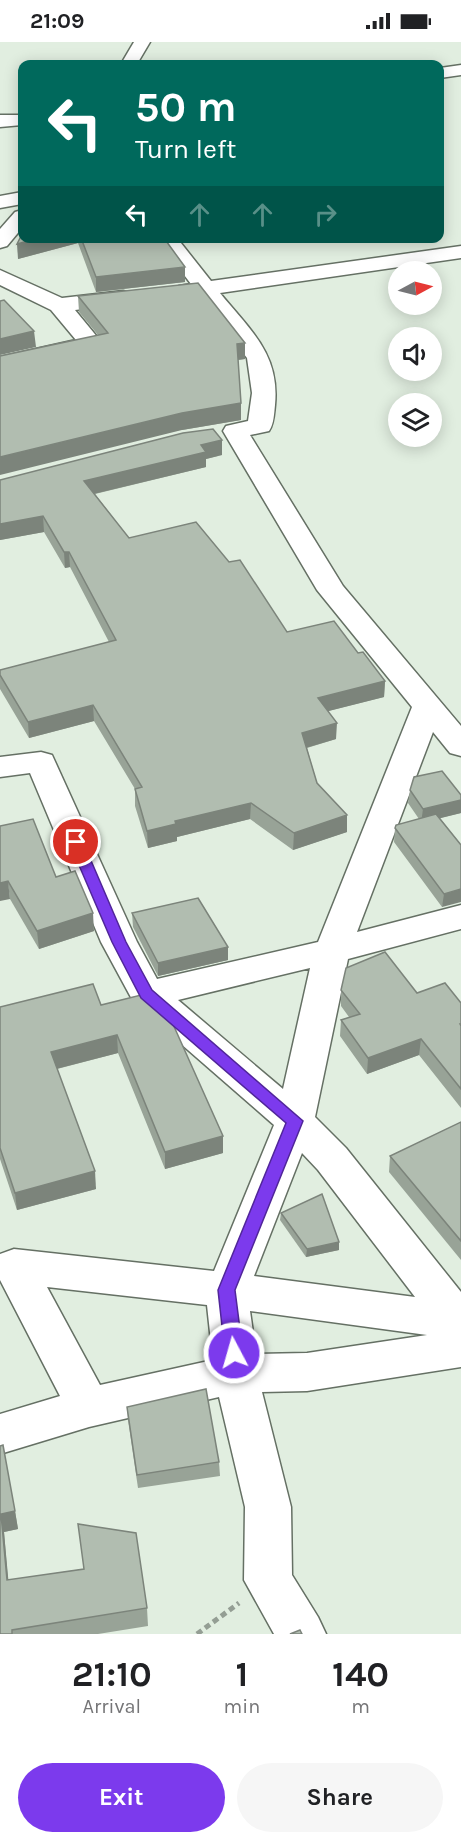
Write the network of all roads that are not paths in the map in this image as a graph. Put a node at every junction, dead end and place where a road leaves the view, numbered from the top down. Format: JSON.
{"nodes":[{"id":1,"x":142,"y":42,"type":"edge"},
{"id":2,"x":131,"y":60,"type":"edge"},
{"id":3,"x":461,"y":70,"type":"edge"},
{"id":4,"x":444,"y":72,"type":"edge"},
{"id":5,"x":18,"y":120,"type":"edge"},
{"id":6,"x":0,"y":122,"type":"edge"},
{"id":7,"x":18,"y":199,"type":"edge"},
{"id":8,"x":0,"y":202,"type":"edge"},
{"id":9,"x":18,"y":221,"type":"edge"},
{"id":10,"x":444,"y":239,"type":"edge"},
{"id":11,"x":0,"y":242,"type":"edge"},
{"id":12,"x":170,"y":243,"type":"edge"},
{"id":13,"x":461,"y":247,"type":"edge"},
{"id":14,"x":461,"y":252,"type":"edge"},
{"id":15,"x":0,"y":277,"type":"edge"},
{"id":16,"x":205,"y":289,"type":"junction"},
{"id":17,"x":171,"y":292,"type":"edge"},
{"id":18,"x":149,"y":295,"type":"edge"},
{"id":19,"x":59,"y":304,"type":"junction"},
{"id":20,"x":0,"y":364,"type":"edge"},
{"id":21,"x":428,"y":706,"type":"junction"},
{"id":22,"x":461,"y":746,"type":"edge"},
{"id":23,"x":0,"y":767,"type":"edge"},
{"id":24,"x":461,"y":917,"type":"edge"},
{"id":25,"x":332,"y":951,"type":"junction"},
{"id":26,"x":147,"y":994,"type":"junction"},
{"id":27,"x":295,"y":1121,"type":"junction"},
{"id":28,"x":227,"y":1290,"type":"junction"},
{"id":29,"x":460,"y":1329,"type":"edge"},
{"id":30,"x":236,"y":1374,"type":"junction"},
{"id":31,"x":89,"y":1407,"type":"junction"},
{"id":32,"x":0,"y":1434,"type":"edge"},
{"id":33,"x":301,"y":1634,"type":"edge"}],
"edges":[{"from":1,"to":2,"type":"street"},
{"from":3,"to":4,"type":"street"},
{"from":5,"to":6,"type":"street"},
{"from":7,"to":8,"type":"street"},
{"from":9,"to":11,"type":"street"},
{"from":10,"to":13,"type":"street"},
{"from":12,"to":16,"type":"street"},
{"from":14,"to":16,"type":"street"},
{"from":15,"to":19,"type":"street"},
{"from":16,"to":17,"type":"street"},
{"from":16,"to":21,"type":"street"},
{"from":18,"to":19,"type":"street"},
{"from":19,"to":20,"type":"street"},
{"from":21,"to":22,"type":"street"},
{"from":21,"to":25,"type":"street"},
{"from":23,"to":26,"type":"street"},
{"from":24,"to":25,"type":"street"},
{"from":25,"to":26,"type":"street"},
{"from":25,"to":27,"type":"street"},
{"from":26,"to":27,"type":"street"},
{"from":27,"to":28,"type":"street"},
{"from":27,"to":29,"type":"street"},
{"from":28,"to":29,"type":"street"},
{"from":28,"to":30,"type":"street"},
{"from":28,"to":31,"type":"street"},
{"from":29,"to":30,"type":"street"},
{"from":30,"to":31,"type":"street"},
{"from":30,"to":33,"type":"street"},
{"from":31,"to":32,"type":"street"}]}
